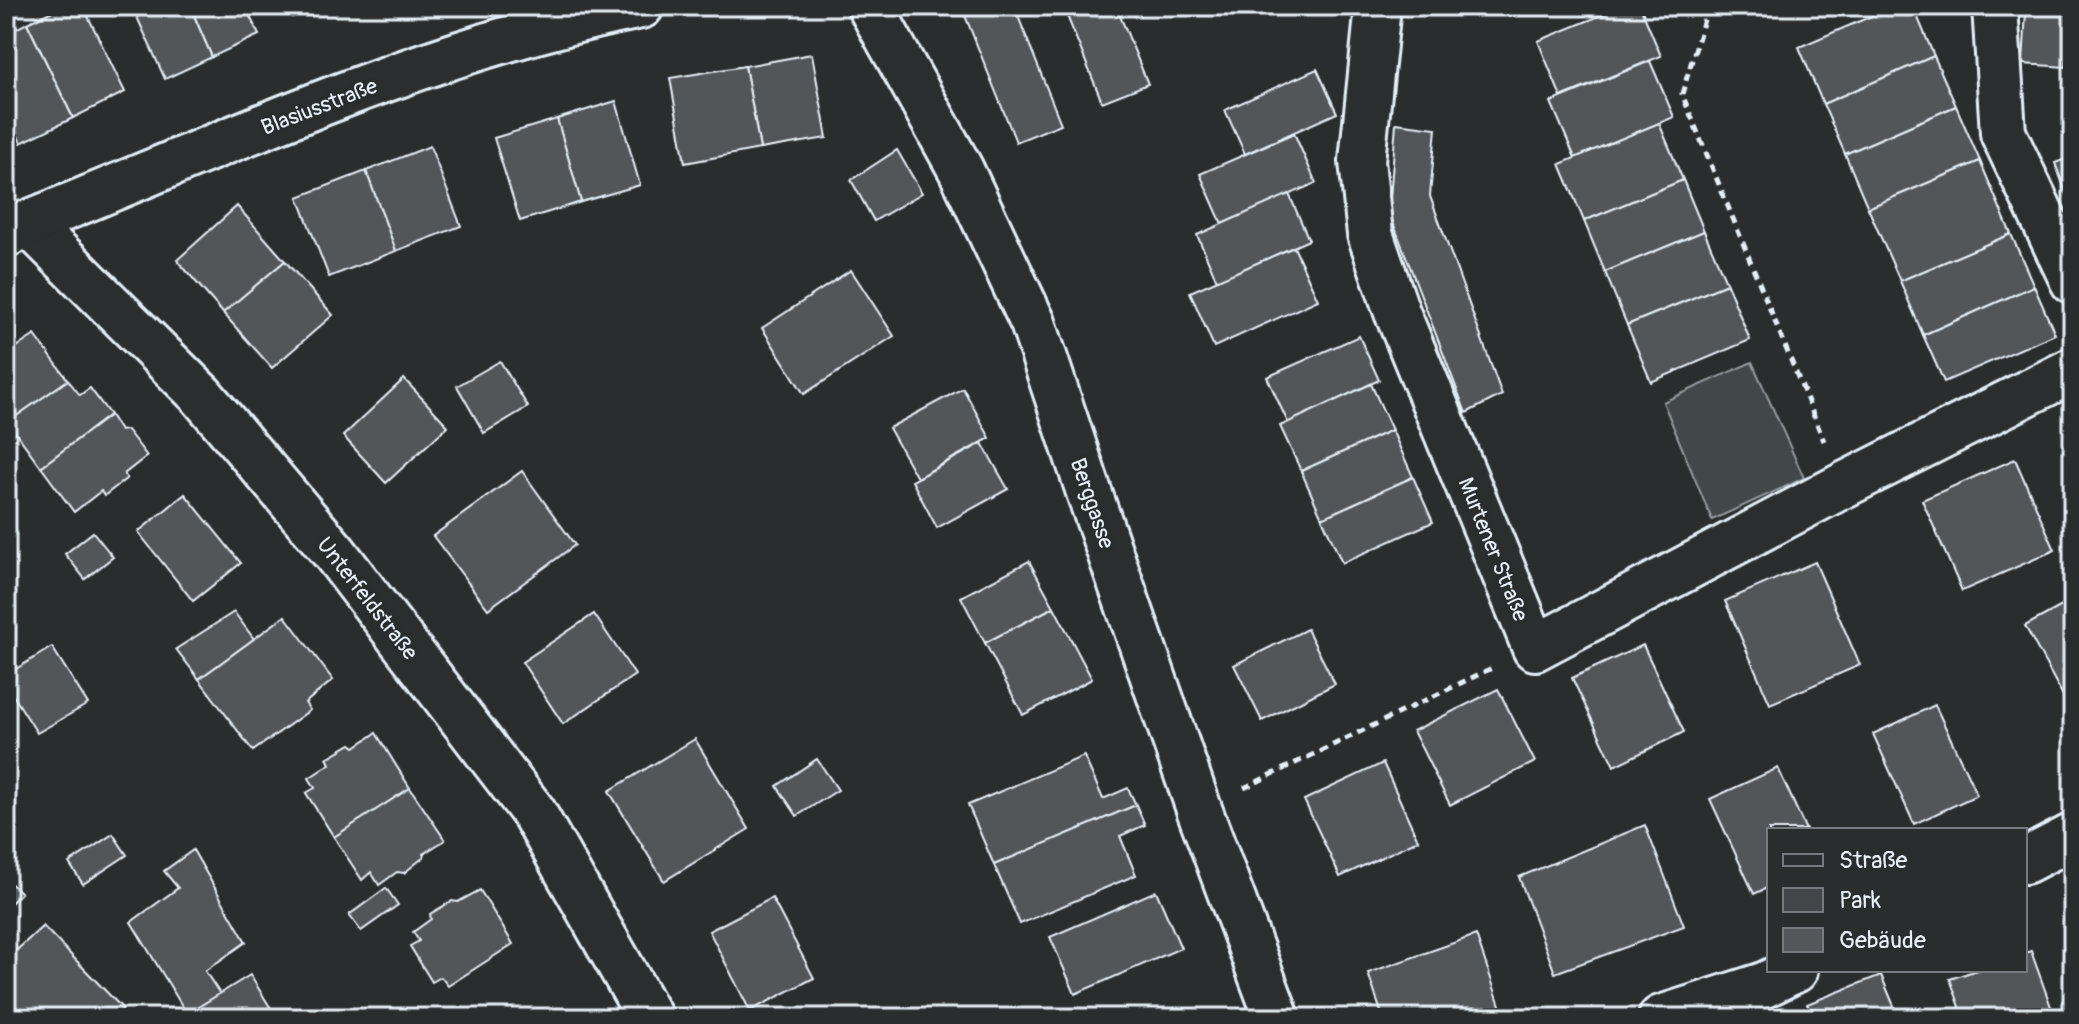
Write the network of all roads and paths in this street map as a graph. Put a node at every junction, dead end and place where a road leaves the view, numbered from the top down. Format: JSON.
{"nodes":[{"id":1,"x":641,"y":6,"type":"edge"},
{"id":2,"x":870,"y":6,"type":"edge"},
{"id":3,"x":1378,"y":6,"type":"edge"},
{"id":4,"x":1708,"y":6,"type":"edge"},
{"id":5,"x":1995,"y":6,"type":"edge"},
{"id":6,"x":17,"y":229,"type":"edge"},
{"id":7,"x":2073,"y":281,"type":"edge"},
{"id":8,"x":2073,"y":370,"type":"edge"},
{"id":9,"x":1842,"y":486,"type":"junction"},
{"id":10,"x":1535,"y":648,"type":"junction"},
{"id":11,"x":1199,"y":809,"type":"junction"},
{"id":12,"x":2073,"y":836,"type":"edge"},
{"id":13,"x":2027,"y":860,"type":"edge"},
{"id":14,"x":1791,"y":972,"type":"edge"},
{"id":15,"x":650,"y":1018,"type":"edge"},
{"id":16,"x":1277,"y":1018,"type":"edge"},
{"id":17,"x":1661,"y":1018,"type":"edge"}],
"edges":[{"from":1,"to":6,"type":"street","name":"Blasiusstraße"},
{"from":2,"to":11,"type":"street","name":"Berggasse"},
{"from":3,"to":10,"type":"street","name":"Murtener Straße"},
{"from":4,"to":9,"type":"path"},
{"from":5,"to":7,"type":"street"},
{"from":6,"to":15,"type":"street","name":"Unterfeldstraße"},
{"from":8,"to":9,"type":"street","name":"Murtener Straße"},
{"from":9,"to":10,"type":"street","name":"Murtener Straße"},
{"from":10,"to":11,"type":"path"},
{"from":11,"to":16,"type":"street","name":"Berggasse"},
{"from":12,"to":13,"type":"street"},
{"from":14,"to":17,"type":"street"}]}
